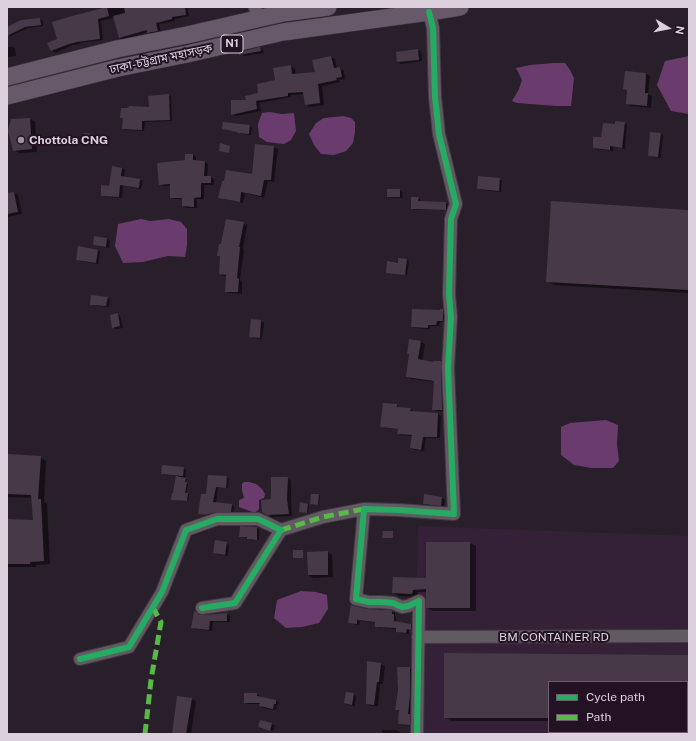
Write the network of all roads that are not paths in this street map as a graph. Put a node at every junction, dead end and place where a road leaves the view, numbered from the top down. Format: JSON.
{"nodes":[{"id":1,"x":328,"y":7,"type":"edge"},
{"id":2,"x":460,"y":7,"type":"edge"},
{"id":3,"x":429,"y":12,"type":"junction"},
{"id":4,"x":257,"y":13,"type":"edge"},
{"id":5,"x":7,"y":77,"type":"edge"},
{"id":6,"x":7,"y":96,"type":"edge"},
{"id":7,"x":364,"y":509,"type":"junction"},
{"id":8,"x":281,"y":530,"type":"junction"},
{"id":9,"x":202,"y":608,"type":"dead end"},
{"id":10,"x":689,"y":636,"type":"edge"},
{"id":11,"x":418,"y":637,"type":"junction"},
{"id":12,"x":80,"y":660,"type":"dead end"},
{"id":13,"x":689,"y":733,"type":"edge"},
{"id":14,"x":417,"y":734,"type":"edge"},
{"id":15,"x":574,"y":734,"type":"edge"}],
"edges":[{"from":1,"to":4,"type":"highway","name":"ঢাকা-চট্টগ্রাম মহাসড়ক","number":"N1"},
{"from":2,"to":3,"type":"highway","name":"ঢাকা-চট্টগ্রাম মহাসড়ক","number":"N1"},
{"from":3,"to":6,"type":"highway","name":"ঢাকা-চট্টগ্রাম মহাসড়ক","number":"N1"},
{"from":3,"to":7,"type":"street"},
{"from":4,"to":5,"type":"highway","name":"ঢাকা-চট্টগ্রাম মহাসড়ক","number":"N1"},
{"from":7,"to":8,"type":"street"},
{"from":7,"to":11,"type":"street"},
{"from":8,"to":9,"type":"street"},
{"from":8,"to":12,"type":"street"},
{"from":10,"to":11,"type":"street","name":"BM CONTAINER RD"},
{"from":11,"to":14,"type":"street"},
{"from":13,"to":15,"type":"street"}]}
